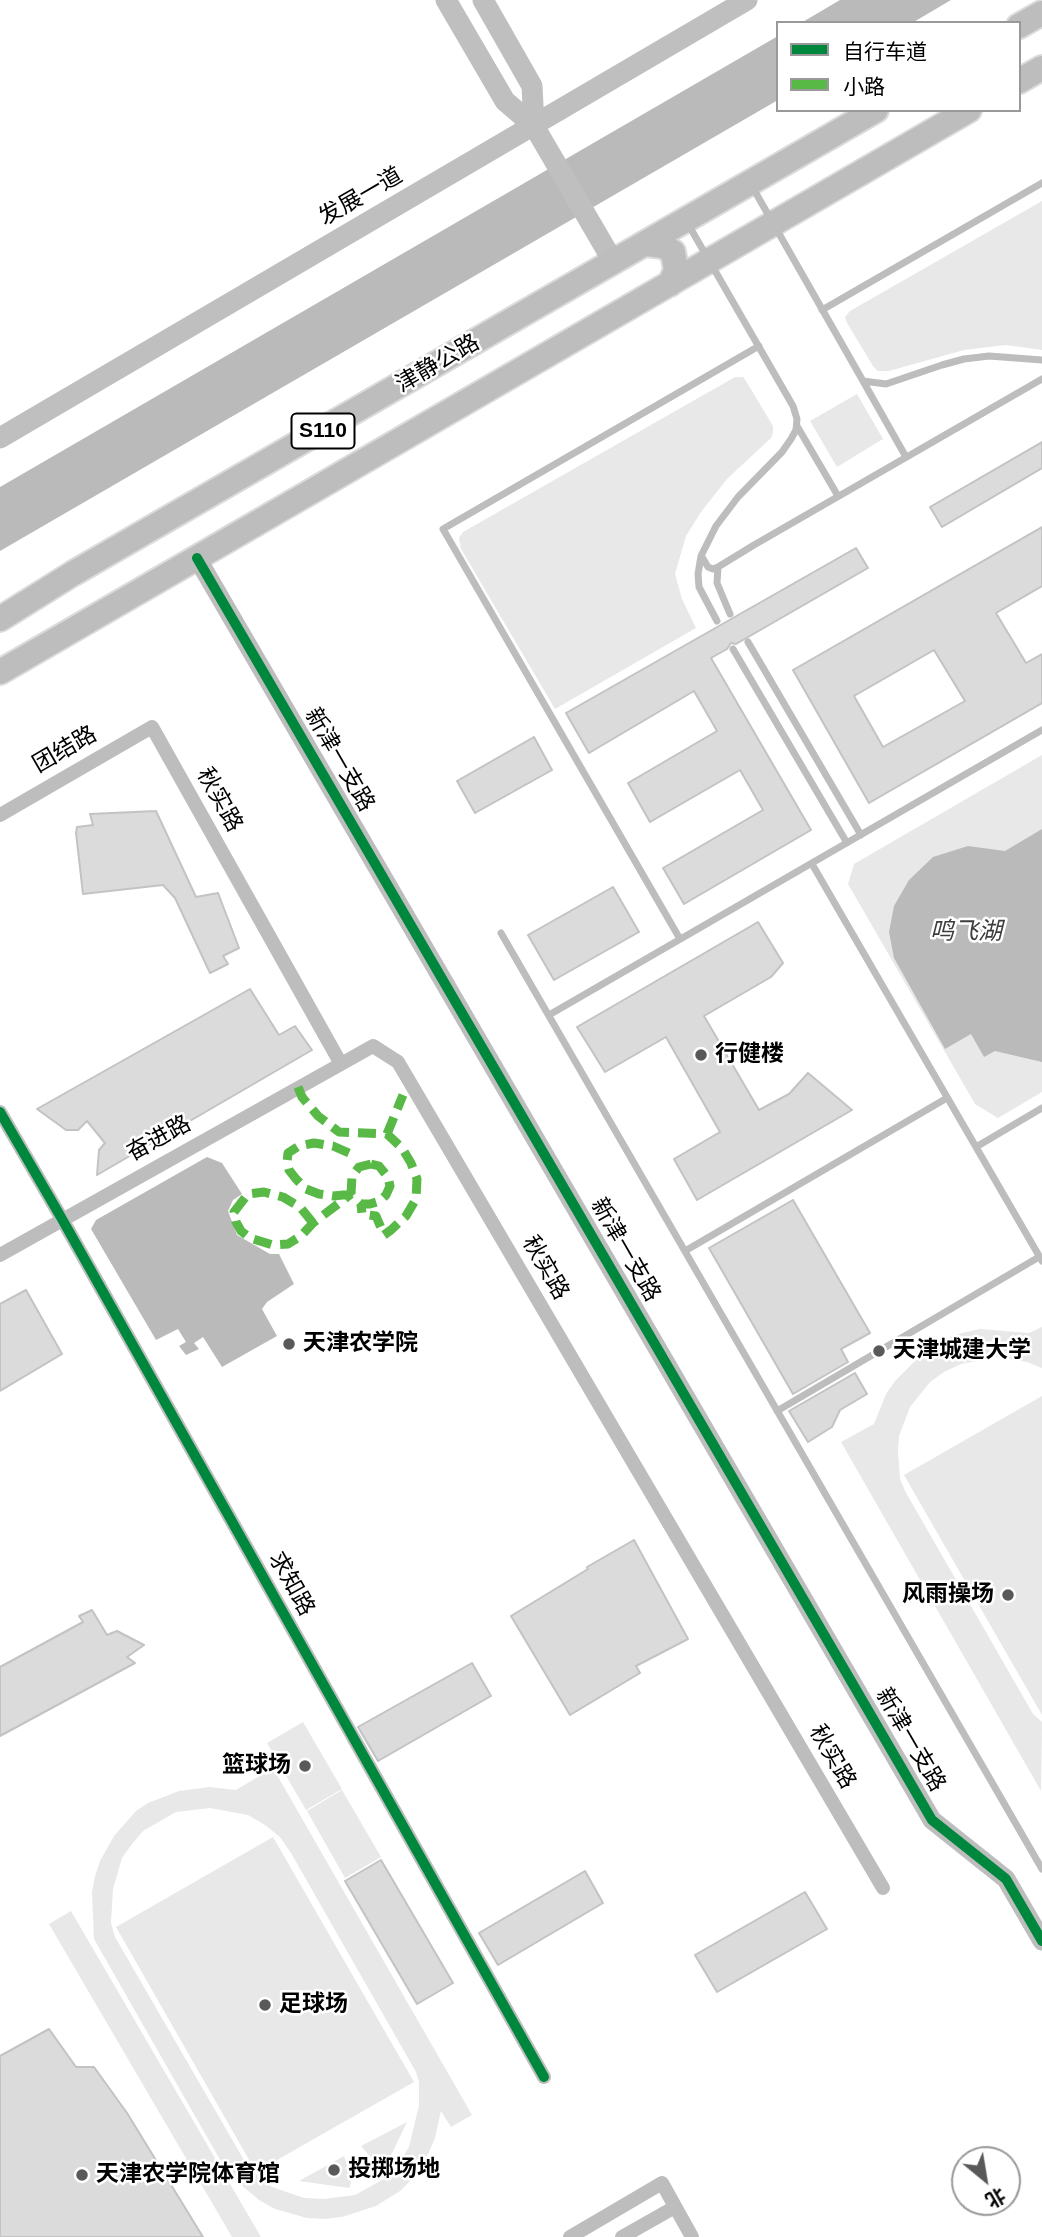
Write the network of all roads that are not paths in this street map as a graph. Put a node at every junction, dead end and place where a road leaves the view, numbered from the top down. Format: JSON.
{"nodes":[{"id":1,"x":446,"y":0,"type":"edge"},
{"id":2,"x":482,"y":0,"type":"edge"},
{"id":3,"x":747,"y":0,"type":"edge"},
{"id":4,"x":1042,"y":13,"type":"edge"},
{"id":5,"x":1021,"y":25,"type":"edge"},
{"id":6,"x":1042,"y":68,"type":"edge"},
{"id":7,"x":1021,"y":80,"type":"edge"},
{"id":8,"x":873,"y":112,"type":"edge"},
{"id":9,"x":966,"y":112,"type":"edge"},
{"id":10,"x":534,"y":126,"type":"junction"},
{"id":11,"x":1042,"y":183,"type":"edge"},
{"id":12,"x":751,"y":184,"type":"junction"},
{"id":13,"x":686,"y":220,"type":"junction"},
{"id":14,"x":774,"y":224,"type":"junction"},
{"id":15,"x":647,"y":244,"type":"junction"},
{"id":16,"x":709,"y":262,"type":"junction"},
{"id":17,"x":614,"y":263,"type":"junction"},
{"id":18,"x":670,"y":284,"type":"junction"},
{"id":19,"x":822,"y":310,"type":"junction"},
{"id":20,"x":759,"y":346,"type":"junction"},
{"id":21,"x":1040,"y":361,"type":"edge"},
{"id":22,"x":1042,"y":379,"type":"edge"},
{"id":23,"x":863,"y":381,"type":"junction"},
{"id":24,"x":796,"y":426,"type":"junction"},
{"id":25,"x":0,"y":438,"type":"edge"},
{"id":26,"x":906,"y":457,"type":"junction"},
{"id":27,"x":838,"y":496,"type":"junction"},
{"id":28,"x":701,"y":556,"type":"junction"},
{"id":29,"x":197,"y":558,"type":"junction"},
{"id":30,"x":718,"y":567,"type":"junction"},
{"id":31,"x":72,"y":574,"type":"junction"},
{"id":32,"x":0,"y":607,"type":"edge"},
{"id":33,"x":730,"y":614,"type":"dead end"},
{"id":34,"x":97,"y":617,"type":"junction"},
{"id":35,"x":0,"y":619,"type":"edge"},
{"id":36,"x":717,"y":621,"type":"dead end"},
{"id":37,"x":748,"y":642,"type":"dead end"},
{"id":38,"x":733,"y":649,"type":"dead end"},
{"id":39,"x":0,"y":672,"type":"edge"},
{"id":40,"x":0,"y":691,"type":"edge"},
{"id":41,"x":152,"y":727,"type":"joint"},
{"id":42,"x":1042,"y":730,"type":"edge"},
{"id":43,"x":0,"y":815,"type":"edge"},
{"id":44,"x":862,"y":835,"type":"junction"},
{"id":45,"x":847,"y":843,"type":"junction"},
{"id":46,"x":811,"y":864,"type":"junction"},
{"id":47,"x":501,"y":933,"type":"dead end"},
{"id":48,"x":680,"y":939,"type":"junction"},
{"id":49,"x":549,"y":1015,"type":"junction"},
{"id":50,"x":341,"y":1064,"type":"junction"},
{"id":51,"x":947,"y":1098,"type":"junction"},
{"id":52,"x":1042,"y":1108,"type":"edge"},
{"id":53,"x":0,"y":1112,"type":"edge"},
{"id":54,"x":976,"y":1147,"type":"junction"},
{"id":55,"x":62,"y":1219,"type":"junction"},
{"id":56,"x":685,"y":1251,"type":"junction"},
{"id":57,"x":0,"y":1255,"type":"edge"},
{"id":58,"x":1041,"y":1259,"type":"edge"},
{"id":59,"x":777,"y":1410,"type":"junction"},
{"id":60,"x":1042,"y":1869,"type":"edge"},
{"id":61,"x":883,"y":1888,"type":"dead end"},
{"id":62,"x":1042,"y":1941,"type":"edge"},
{"id":63,"x":544,"y":2077,"type":"dead end"},
{"id":64,"x":675,"y":2207,"type":"junction"},
{"id":65,"x":570,"y":2237,"type":"edge"},
{"id":66,"x":622,"y":2237,"type":"edge"},
{"id":67,"x":692,"y":2237,"type":"edge"}],
"edges":[{"from":1,"to":10,"type":"main road"},
{"from":2,"to":10,"type":"main road"},
{"from":3,"to":10,"type":"main road","name":"发展一道"},
{"from":4,"to":5,"type":"highway"},
{"from":6,"to":7,"type":"highway"},
{"from":8,"to":12,"type":"highway","name":"津静公路","number":"S110"},
{"from":9,"to":14,"type":"highway","name":"津静公路","number":"S110"},
{"from":10,"to":17,"type":"main road"},
{"from":10,"to":25,"type":"main road","name":"发展一道"},
{"from":11,"to":19,"type":"lane"},
{"from":12,"to":13,"type":"highway","name":"津静公路","number":"S110"},
{"from":12,"to":14,"type":"lane"},
{"from":13,"to":15,"type":"highway","name":"津静公路","number":"S110"},
{"from":13,"to":16,"type":"lane"},
{"from":14,"to":16,"type":"highway","name":"津静公路","number":"S110"},
{"from":14,"to":19,"type":"lane"},
{"from":15,"to":17,"type":"highway","name":"津静公路","number":"S110"},
{"from":15,"to":18,"type":"highway"},
{"from":16,"to":18,"type":"highway","name":"津静公路","number":"S110"},
{"from":16,"to":20,"type":"lane"},
{"from":17,"to":31,"type":"highway","name":"津静公路","number":"S110"},
{"from":18,"to":29,"type":"highway","name":"津静公路","number":"S110"},
{"from":19,"to":23,"type":"lane"},
{"from":20,"to":24,"type":"lane"},
{"from":20,"to":48,"type":"lane"},
{"from":21,"to":23,"type":"lane"},
{"from":22,"to":26,"type":"lane"},
{"from":23,"to":26,"type":"lane"},
{"from":24,"to":27,"type":"lane"},
{"from":24,"to":28,"type":"lane"},
{"from":26,"to":27,"type":"lane"},
{"from":27,"to":30,"type":"lane"},
{"from":28,"to":30,"type":"lane"},
{"from":28,"to":36,"type":"lane"},
{"from":29,"to":34,"type":"highway","name":"津静公路","number":"S110"},
{"from":29,"to":62,"type":"street","name":"新津一支路"},
{"from":30,"to":33,"type":"lane"},
{"from":31,"to":32,"type":"highway"},
{"from":31,"to":35,"type":"highway","name":"津静公路","number":"S110"},
{"from":34,"to":39,"type":"highway"},
{"from":34,"to":40,"type":"highway"},
{"from":37,"to":44,"type":"lane"},
{"from":38,"to":45,"type":"lane"},
{"from":41,"to":43,"type":"street","name":"团结路"},
{"from":41,"to":50,"type":"street","name":"秋实路"},
{"from":42,"to":44,"type":"lane"},
{"from":44,"to":45,"type":"lane"},
{"from":45,"to":46,"type":"lane"},
{"from":46,"to":48,"type":"lane"},
{"from":46,"to":51,"type":"lane"},
{"from":47,"to":49,"type":"lane"},
{"from":48,"to":49,"type":"lane"},
{"from":49,"to":56,"type":"lane"},
{"from":50,"to":55,"type":"street","name":"奋进路"},
{"from":50,"to":61,"type":"street","name":"秋实路"},
{"from":51,"to":54,"type":"lane"},
{"from":51,"to":56,"type":"lane"},
{"from":52,"to":54,"type":"lane"},
{"from":53,"to":55,"type":"street","name":"求知路"},
{"from":54,"to":58,"type":"lane"},
{"from":55,"to":57,"type":"street","name":"奋进路"},
{"from":55,"to":63,"type":"street","name":"求知路"},
{"from":56,"to":59,"type":"lane"},
{"from":58,"to":59,"type":"lane"},
{"from":59,"to":60,"type":"lane"},
{"from":64,"to":65,"type":"street"},
{"from":64,"to":66,"type":"street"},
{"from":64,"to":67,"type":"street"}]}
